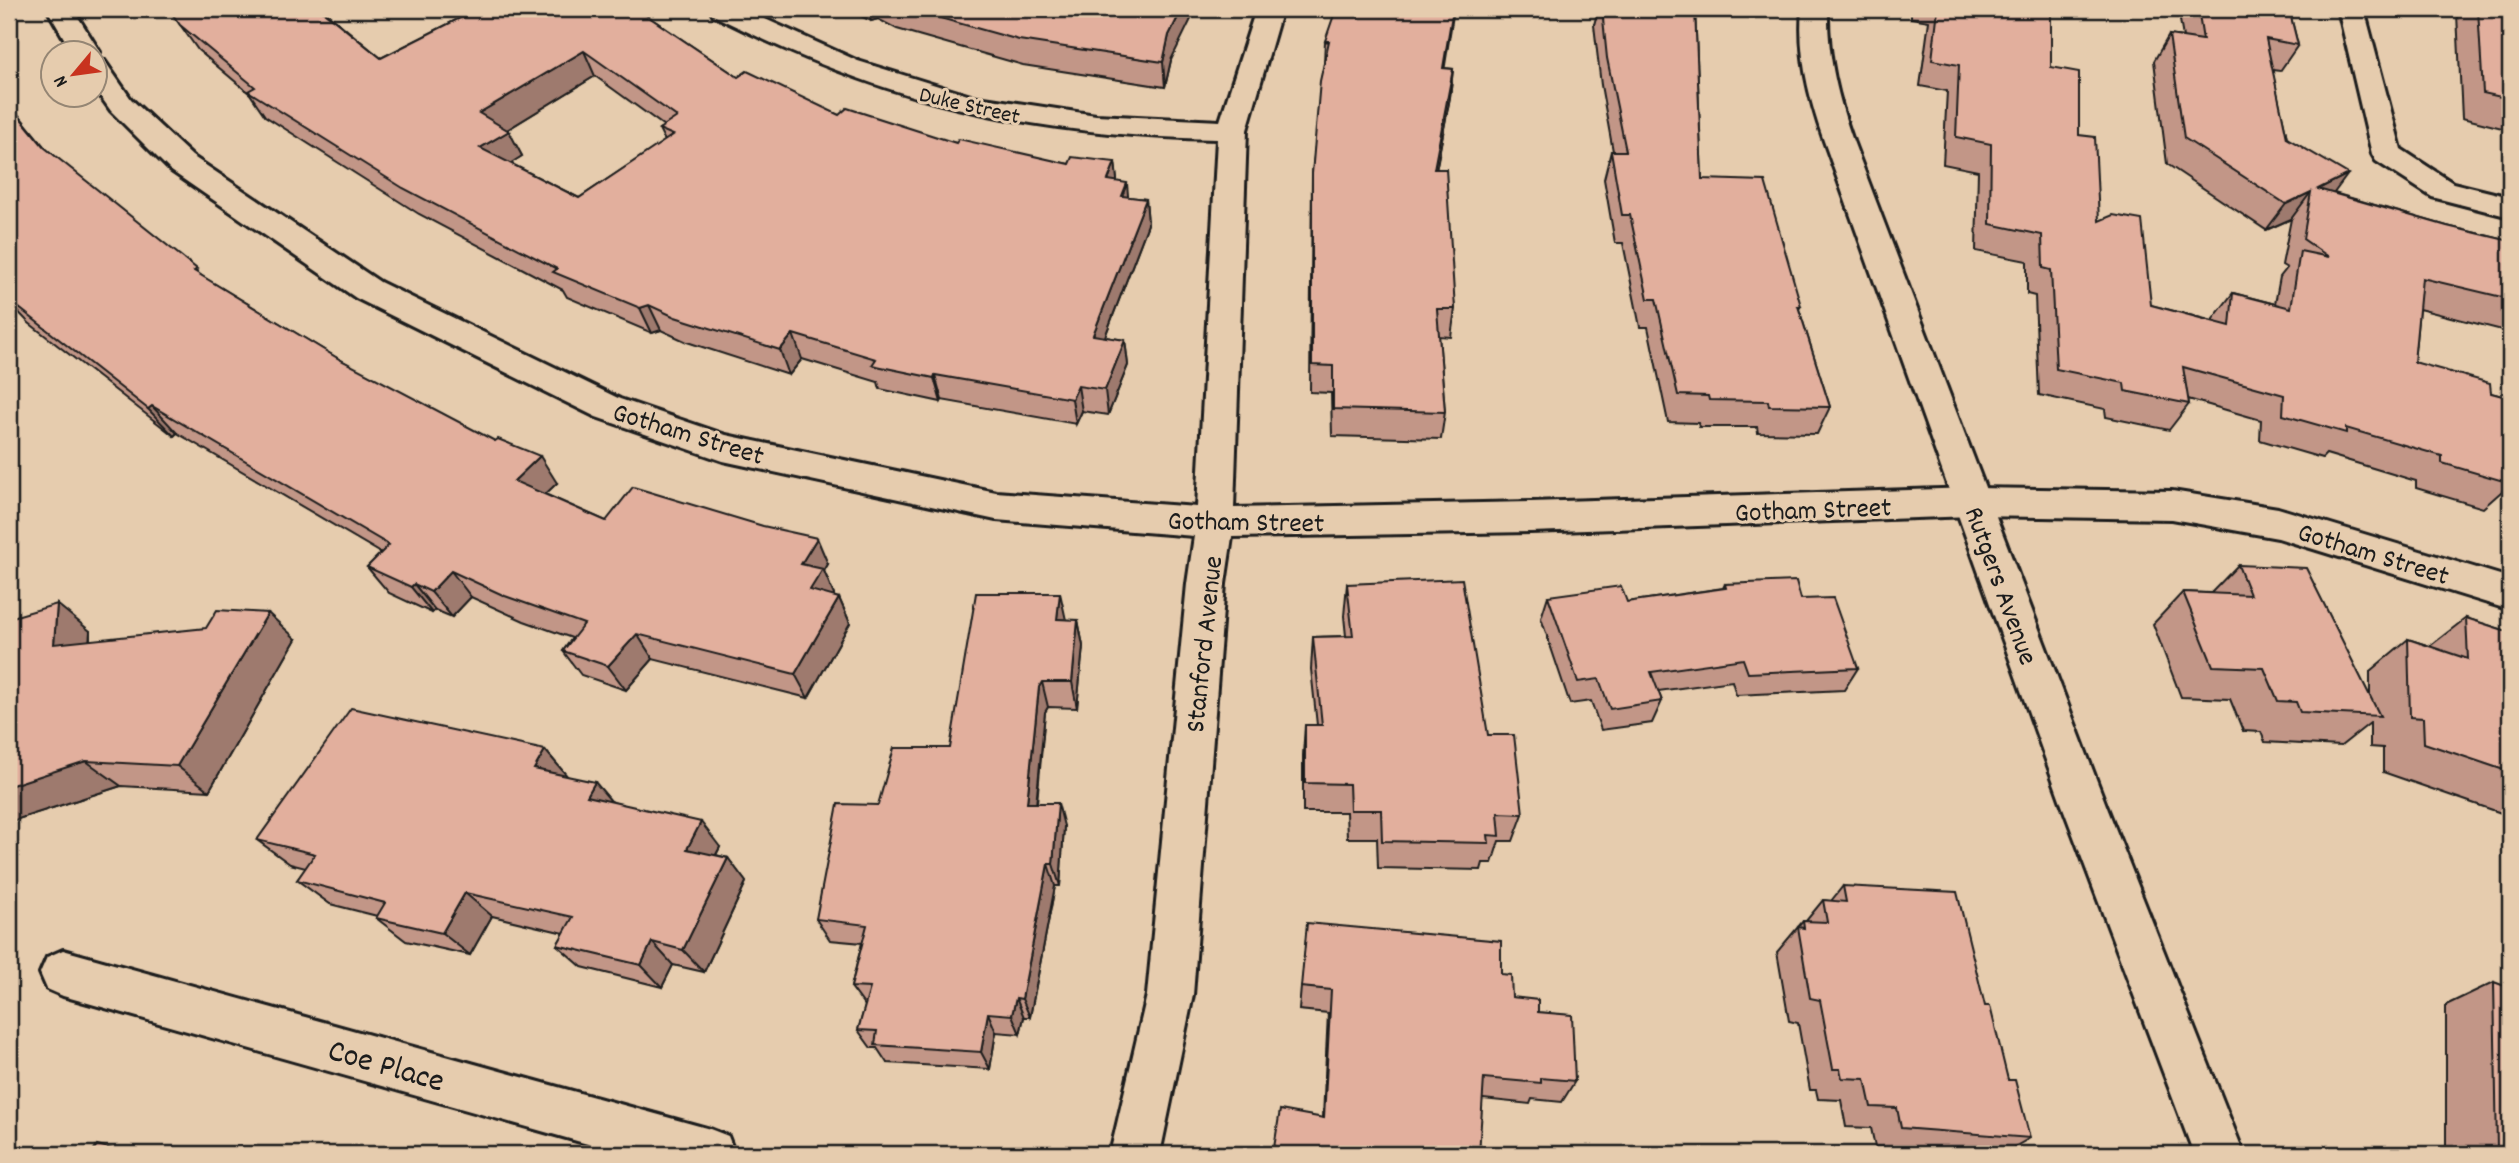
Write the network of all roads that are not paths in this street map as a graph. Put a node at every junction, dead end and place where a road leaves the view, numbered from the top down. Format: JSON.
{"nodes":[{"id":1,"x":60,"y":9,"type":"edge"},
{"id":2,"x":723,"y":9,"type":"edge"},
{"id":3,"x":1269,"y":9,"type":"edge"},
{"id":4,"x":1815,"y":9,"type":"edge"},
{"id":5,"x":2351,"y":9,"type":"edge"},
{"id":6,"x":78,"y":38,"type":"edge"},
{"id":7,"x":108,"y":86,"type":"edge"},
{"id":8,"x":1232,"y":131,"type":"junction"},
{"id":9,"x":2510,"y":207,"type":"edge"},
{"id":10,"x":1972,"y":502,"type":"junction"},
{"id":11,"x":1215,"y":523,"type":"junction"},
{"id":12,"x":2510,"y":594,"type":"edge"},
{"id":13,"x":63,"y":973,"type":"dead end"},
{"id":14,"x":710,"y":1154,"type":"edge"},
{"id":15,"x":1135,"y":1154,"type":"edge"},
{"id":16,"x":2219,"y":1154,"type":"edge"}],
"edges":[{"from":1,"to":6,"type":"street"},
{"from":2,"to":8,"type":"street","name":"Duke Street"},
{"from":3,"to":8,"type":"street","name":"Stanford Avenue"},
{"from":4,"to":10,"type":"street","name":"Rutgers Avenue"},
{"from":5,"to":9,"type":"street"},
{"from":7,"to":11,"type":"street","name":"Gotham Street"},
{"from":8,"to":11,"type":"street","name":"Stanford Avenue"},
{"from":10,"to":11,"type":"street","name":"Gotham Street"},
{"from":10,"to":12,"type":"street","name":"Gotham Street"},
{"from":10,"to":16,"type":"street","name":"Rutgers Avenue"},
{"from":11,"to":15,"type":"street","name":"Stanford Avenue"},
{"from":13,"to":14,"type":"street","name":"Coe Place"}]}
